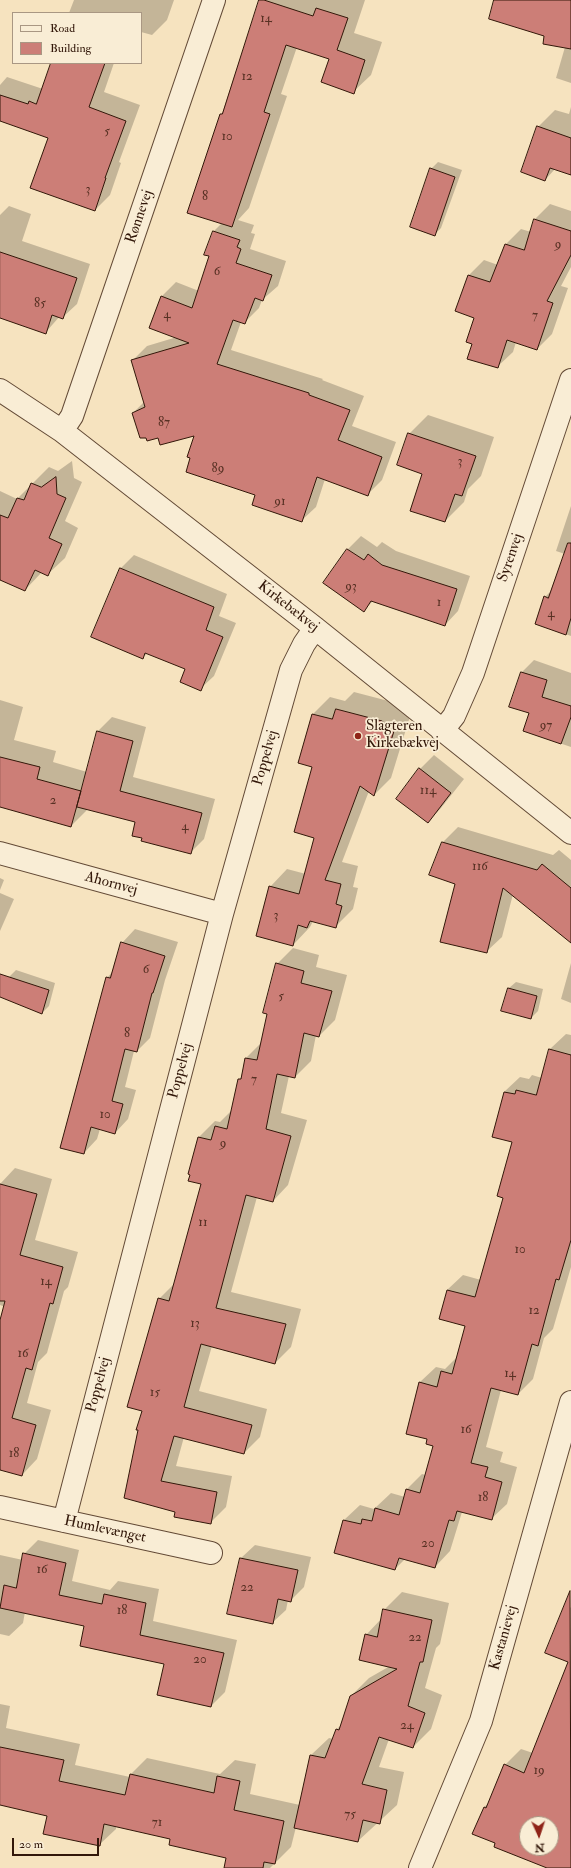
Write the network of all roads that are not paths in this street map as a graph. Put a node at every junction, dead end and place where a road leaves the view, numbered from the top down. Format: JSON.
{"nodes":[{"id":1,"x":214,"y":0,"type":"edge"},
{"id":2,"x":571,"y":380,"type":"edge"},
{"id":3,"x":0,"y":390,"type":"edge"},
{"id":4,"x":62,"y":431,"type":"junction"},
{"id":5,"x":315,"y":628,"type":"junction"},
{"id":6,"x":442,"y":731,"type":"junction"},
{"id":7,"x":571,"y":833,"type":"edge"},
{"id":8,"x":0,"y":853,"type":"edge"},
{"id":9,"x":222,"y":914,"type":"junction"},
{"id":10,"x":571,"y":1402,"type":"edge"},
{"id":11,"x":0,"y":1507,"type":"edge"},
{"id":12,"x":64,"y":1521,"type":"junction"},
{"id":13,"x":211,"y":1553,"type":"dead end"},
{"id":14,"x":420,"y":1868,"type":"edge"}],
"edges":[{"from":1,"to":4,"type":"street","name":"Rønnevej"},
{"from":2,"to":6,"type":"street","name":"Syrenvej"},
{"from":3,"to":4,"type":"street","name":"Kirkebækvej"},
{"from":4,"to":5,"type":"street","name":"Kirkebækvej"},
{"from":5,"to":6,"type":"street","name":"Kirkebækvej"},
{"from":5,"to":9,"type":"street","name":"Poppelvej"},
{"from":6,"to":7,"type":"street","name":"Kirkebækvej"},
{"from":8,"to":9,"type":"street","name":"Ahornvej"},
{"from":9,"to":12,"type":"street","name":"Poppelvej"},
{"from":10,"to":14,"type":"street","name":"Kastanievej"},
{"from":11,"to":12,"type":"street","name":"Humlevænget"},
{"from":12,"to":13,"type":"street","name":"Humlevænget"}]}
